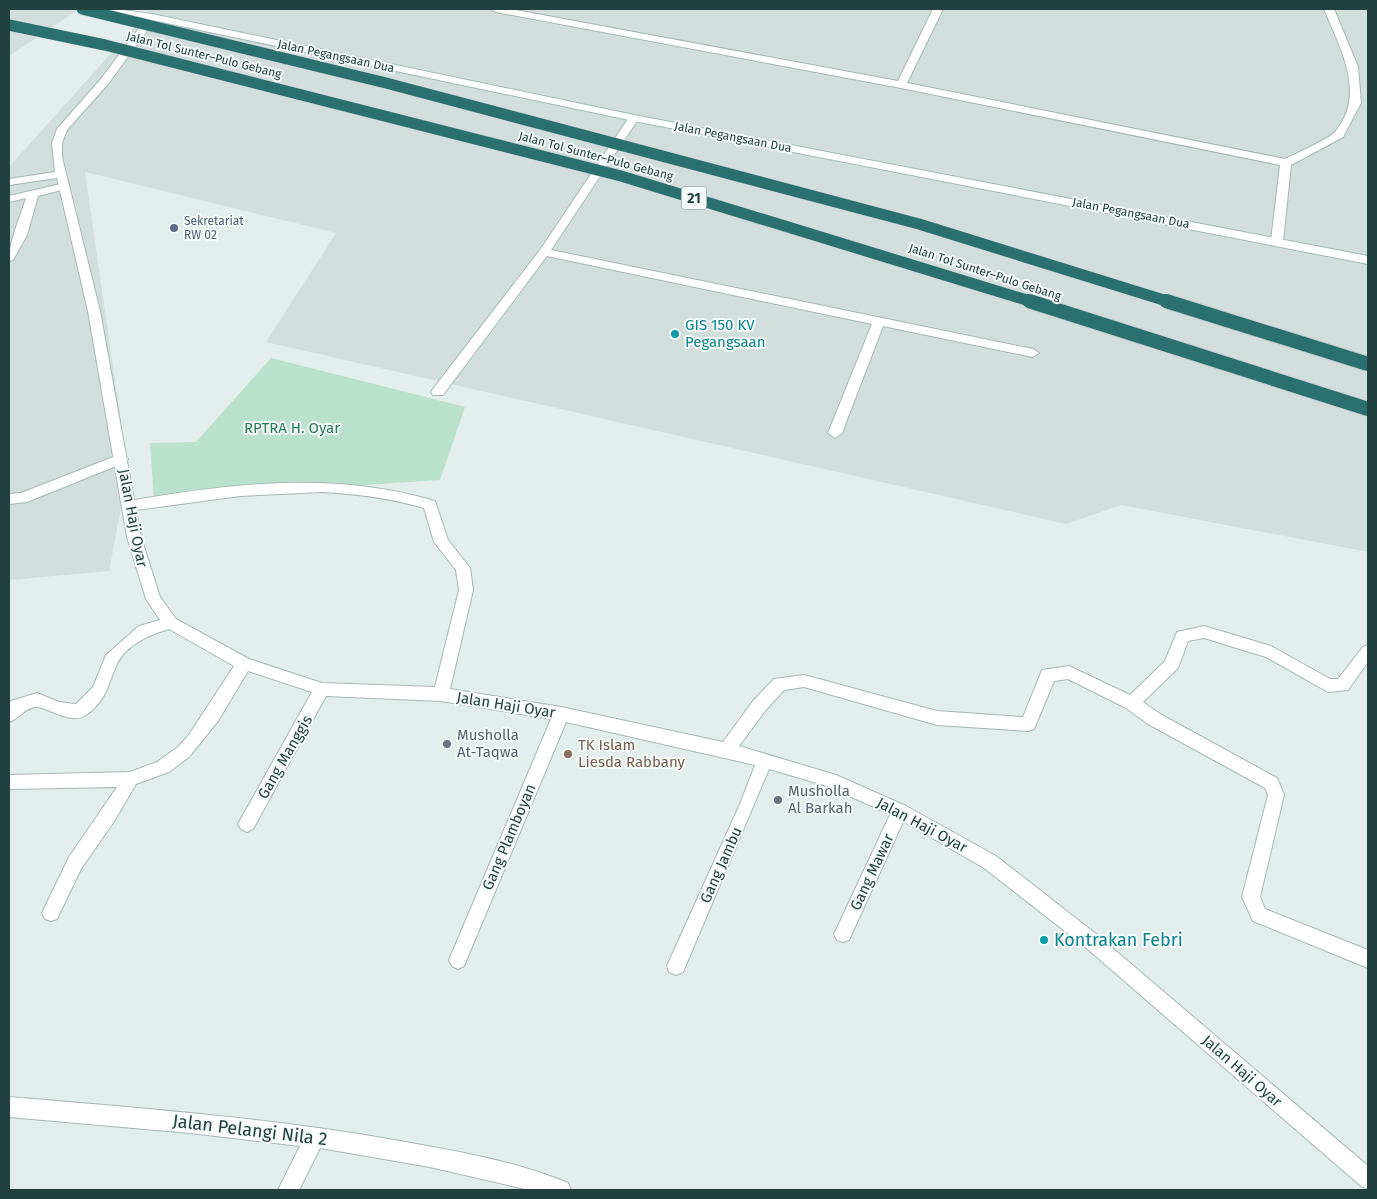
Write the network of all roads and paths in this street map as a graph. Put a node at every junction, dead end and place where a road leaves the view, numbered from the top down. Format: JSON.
{"nodes":[{"id":1,"x":82,"y":9,"type":"edge"},
{"id":2,"x":99,"y":9,"type":"edge"},
{"id":3,"x":496,"y":9,"type":"edge"},
{"id":4,"x":938,"y":9,"type":"edge"},
{"id":5,"x":1329,"y":9,"type":"edge"},
{"id":6,"x":125,"y":11,"type":"edge"},
{"id":7,"x":152,"y":17,"type":"junction"},
{"id":8,"x":9,"y":25,"type":"edge"},
{"id":9,"x":901,"y":85,"type":"junction"},
{"id":10,"x":634,"y":118,"type":"junction"},
{"id":11,"x":1286,"y":163,"type":"junction"},
{"id":12,"x":64,"y":180,"type":"junction"},
{"id":13,"x":9,"y":182,"type":"edge"},
{"id":14,"x":33,"y":194,"type":"junction"},
{"id":15,"x":9,"y":199,"type":"edge"},
{"id":16,"x":1277,"y":241,"type":"junction"},
{"id":17,"x":544,"y":252,"type":"junction"},
{"id":18,"x":9,"y":257,"type":"edge"},
{"id":19,"x":1368,"y":260,"type":"edge"},
{"id":20,"x":879,"y":321,"type":"junction"},
{"id":21,"x":1033,"y":353,"type":"dead end"},
{"id":22,"x":1368,"y":364,"type":"edge"},
{"id":23,"x":438,"y":392,"type":"dead end"},
{"id":24,"x":1368,"y":409,"type":"edge"},
{"id":25,"x":836,"y":433,"type":"dead end"},
{"id":26,"x":121,"y":459,"type":"junction"},
{"id":27,"x":9,"y":498,"type":"edge"},
{"id":28,"x":129,"y":506,"type":"junction"},
{"id":29,"x":171,"y":623,"type":"junction"},
{"id":30,"x":1368,"y":650,"type":"edge"},
{"id":31,"x":244,"y":664,"type":"junction"},
{"id":32,"x":322,"y":689,"type":"junction"},
{"id":33,"x":441,"y":694,"type":"junction"},
{"id":34,"x":1132,"y":702,"type":"junction"},
{"id":35,"x":561,"y":714,"type":"junction"},
{"id":36,"x":9,"y":715,"type":"edge"},
{"id":37,"x":727,"y":750,"type":"junction"},
{"id":38,"x":764,"y":762,"type":"junction"},
{"id":39,"x":130,"y":779,"type":"junction"},
{"id":40,"x":9,"y":782,"type":"edge"},
{"id":41,"x":900,"y":811,"type":"junction"},
{"id":42,"x":247,"y":824,"type":"dead end"},
{"id":43,"x":51,"y":913,"type":"dead end"},
{"id":44,"x":844,"y":934,"type":"dead end"},
{"id":45,"x":1368,"y":959,"type":"edge"},
{"id":46,"x":458,"y":960,"type":"dead end"},
{"id":47,"x":676,"y":966,"type":"dead end"},
{"id":48,"x":9,"y":1107,"type":"edge"},
{"id":49,"x":316,"y":1137,"type":"junction"},
{"id":50,"x":1368,"y":1179,"type":"edge"},
{"id":51,"x":288,"y":1190,"type":"edge"},
{"id":52,"x":561,"y":1190,"type":"edge"}],
"edges":[{"from":1,"to":22,"type":"highway","name":"Jalan Tol Sunter–Pulo Gebang","number":"21","bridge":true},
{"from":2,"to":6,"type":"street","name":"Jalan Pegangsaan Dua"},
{"from":3,"to":9,"type":"street"},
{"from":4,"to":9,"type":"street"},
{"from":5,"to":11,"type":"street"},
{"from":6,"to":7,"type":"street","name":"Jalan Pegangsaan Dua"},
{"from":7,"to":10,"type":"street","name":"Jalan Pegangsaan Dua"},
{"from":7,"to":12,"type":"street","name":"Jalan Haji Oyar"},
{"from":8,"to":24,"type":"highway","name":"Jalan Tol Sunter–Pulo Gebang","number":"21","bridge":true},
{"from":9,"to":11,"type":"street"},
{"from":10,"to":16,"type":"street","name":"Jalan Pegangsaan Dua"},
{"from":10,"to":17,"type":"street"},
{"from":11,"to":16,"type":"street"},
{"from":12,"to":13,"type":"street"},
{"from":12,"to":14,"type":"street"},
{"from":12,"to":26,"type":"street","name":"Jalan Haji Oyar"},
{"from":14,"to":15,"type":"street"},
{"from":14,"to":18,"type":"street"},
{"from":16,"to":19,"type":"street","name":"Jalan Pegangsaan Dua"},
{"from":17,"to":20,"type":"street"},
{"from":17,"to":23,"type":"street"},
{"from":20,"to":21,"type":"street"},
{"from":20,"to":25,"type":"street"},
{"from":26,"to":27,"type":"street"},
{"from":26,"to":28,"type":"street","name":"Jalan Haji Oyar"},
{"from":28,"to":29,"type":"street","name":"Jalan Haji Oyar"},
{"from":28,"to":33,"type":"street"},
{"from":29,"to":31,"type":"street","name":"Jalan Haji Oyar"},
{"from":29,"to":36,"type":"street"},
{"from":30,"to":34,"type":"street"},
{"from":31,"to":32,"type":"street","name":"Jalan Haji Oyar"},
{"from":31,"to":39,"type":"street"},
{"from":32,"to":33,"type":"street","name":"Jalan Haji Oyar"},
{"from":32,"to":42,"type":"street","name":"Gang Manggis"},
{"from":33,"to":35,"type":"street","name":"Jalan Haji Oyar"},
{"from":34,"to":37,"type":"street"},
{"from":34,"to":45,"type":"street"},
{"from":35,"to":37,"type":"street","name":"Jalan Haji Oyar"},
{"from":35,"to":46,"type":"street","name":"Gang Plamboyan"},
{"from":37,"to":38,"type":"street","name":"Jalan Haji Oyar"},
{"from":38,"to":41,"type":"street","name":"Jalan Haji Oyar"},
{"from":38,"to":47,"type":"street","name":"Gang Jambu"},
{"from":39,"to":40,"type":"street"},
{"from":39,"to":43,"type":"street"},
{"from":41,"to":44,"type":"street","name":"Gang Mawar"},
{"from":41,"to":50,"type":"street","name":"Jalan Haji Oyar"},
{"from":48,"to":49,"type":"street","name":"Jalan Pelangi Nila 2"},
{"from":49,"to":51,"type":"street"},
{"from":49,"to":52,"type":"street","name":"Jalan Pelangi Nila 2"}]}
